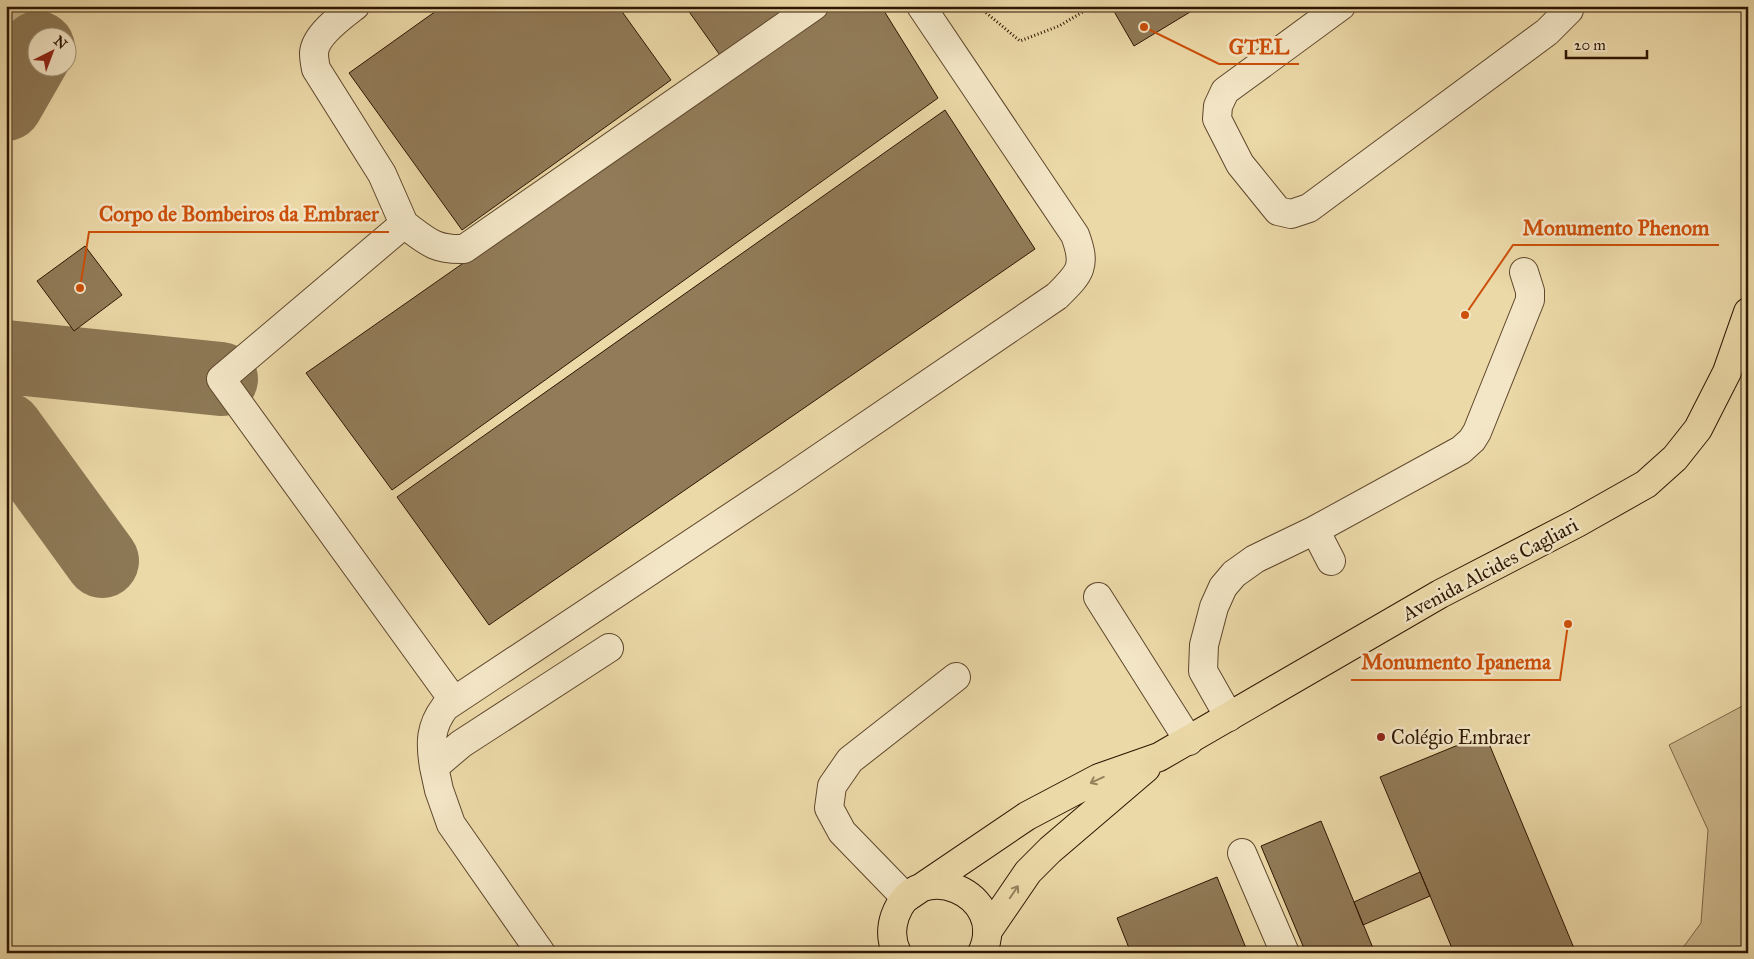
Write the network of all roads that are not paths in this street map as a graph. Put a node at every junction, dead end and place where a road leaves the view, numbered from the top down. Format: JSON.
{"nodes":[{"id":1,"x":355,"y":6,"type":"edge"},
{"id":2,"x":814,"y":6,"type":"edge"},
{"id":3,"x":920,"y":6,"type":"edge"},
{"id":4,"x":1341,"y":6,"type":"edge"},
{"id":5,"x":1570,"y":6,"type":"edge"},
{"id":6,"x":404,"y":224,"type":"junction"},
{"id":7,"x":1524,"y":272,"type":"dead end"},
{"id":8,"x":1748,"y":312,"type":"edge"},
{"id":9,"x":1315,"y":530,"type":"junction"},
{"id":10,"x":1331,"y":561,"type":"dead end"},
{"id":11,"x":1098,"y":598,"type":"dead end"},
{"id":12,"x":609,"y":648,"type":"dead end"},
{"id":13,"x":956,"y":677,"type":"dead end"},
{"id":14,"x":454,"y":701,"type":"junction"},
{"id":15,"x":1229,"y":717,"type":"junction"},
{"id":16,"x":1189,"y":741,"type":"junction"},
{"id":17,"x":1159,"y":758,"type":"junction"},
{"id":18,"x":434,"y":767,"type":"junction"},
{"id":19,"x":1242,"y":853,"type":"dead end"},
{"id":20,"x":906,"y":898,"type":"junction"},
{"id":21,"x":985,"y":946,"type":"edge"},
{"id":22,"x":889,"y":947,"type":"edge"},
{"id":23,"x":541,"y":953,"type":"edge"},
{"id":24,"x":1285,"y":953,"type":"edge"}],
"edges":[{"from":1,"to":6,"type":"lane"},
{"from":2,"to":6,"type":"lane"},
{"from":3,"to":14,"type":"lane"},
{"from":4,"to":5,"type":"lane"},
{"from":6,"to":14,"type":"lane"},
{"from":7,"to":9,"type":"lane"},
{"from":8,"to":15,"type":"main road","name":"Avenida Alcides Cagliari"},
{"from":9,"to":10,"type":"lane"},
{"from":9,"to":15,"type":"lane"},
{"from":11,"to":16,"type":"lane"},
{"from":12,"to":18,"type":"lane"},
{"from":13,"to":20,"type":"lane"},
{"from":14,"to":18,"type":"lane"},
{"from":15,"to":16,"type":"main road","name":"Avenida Alcides Cagliari"},
{"from":16,"to":17,"type":"main road","name":"Avenida Alcides Cagliari"},
{"from":17,"to":20,"type":"main road","name":"Avenida Alcides Cagliari","one_way":true},
{"from":21,"to":17,"type":"main road","name":"Avenida Alcides Cagliari","one_way":true},
{"from":18,"to":23,"type":"lane"},
{"from":19,"to":24,"type":"lane"},
{"from":20,"to":21,"type":"main road"},
{"from":20,"to":22,"type":"main road"}]}
